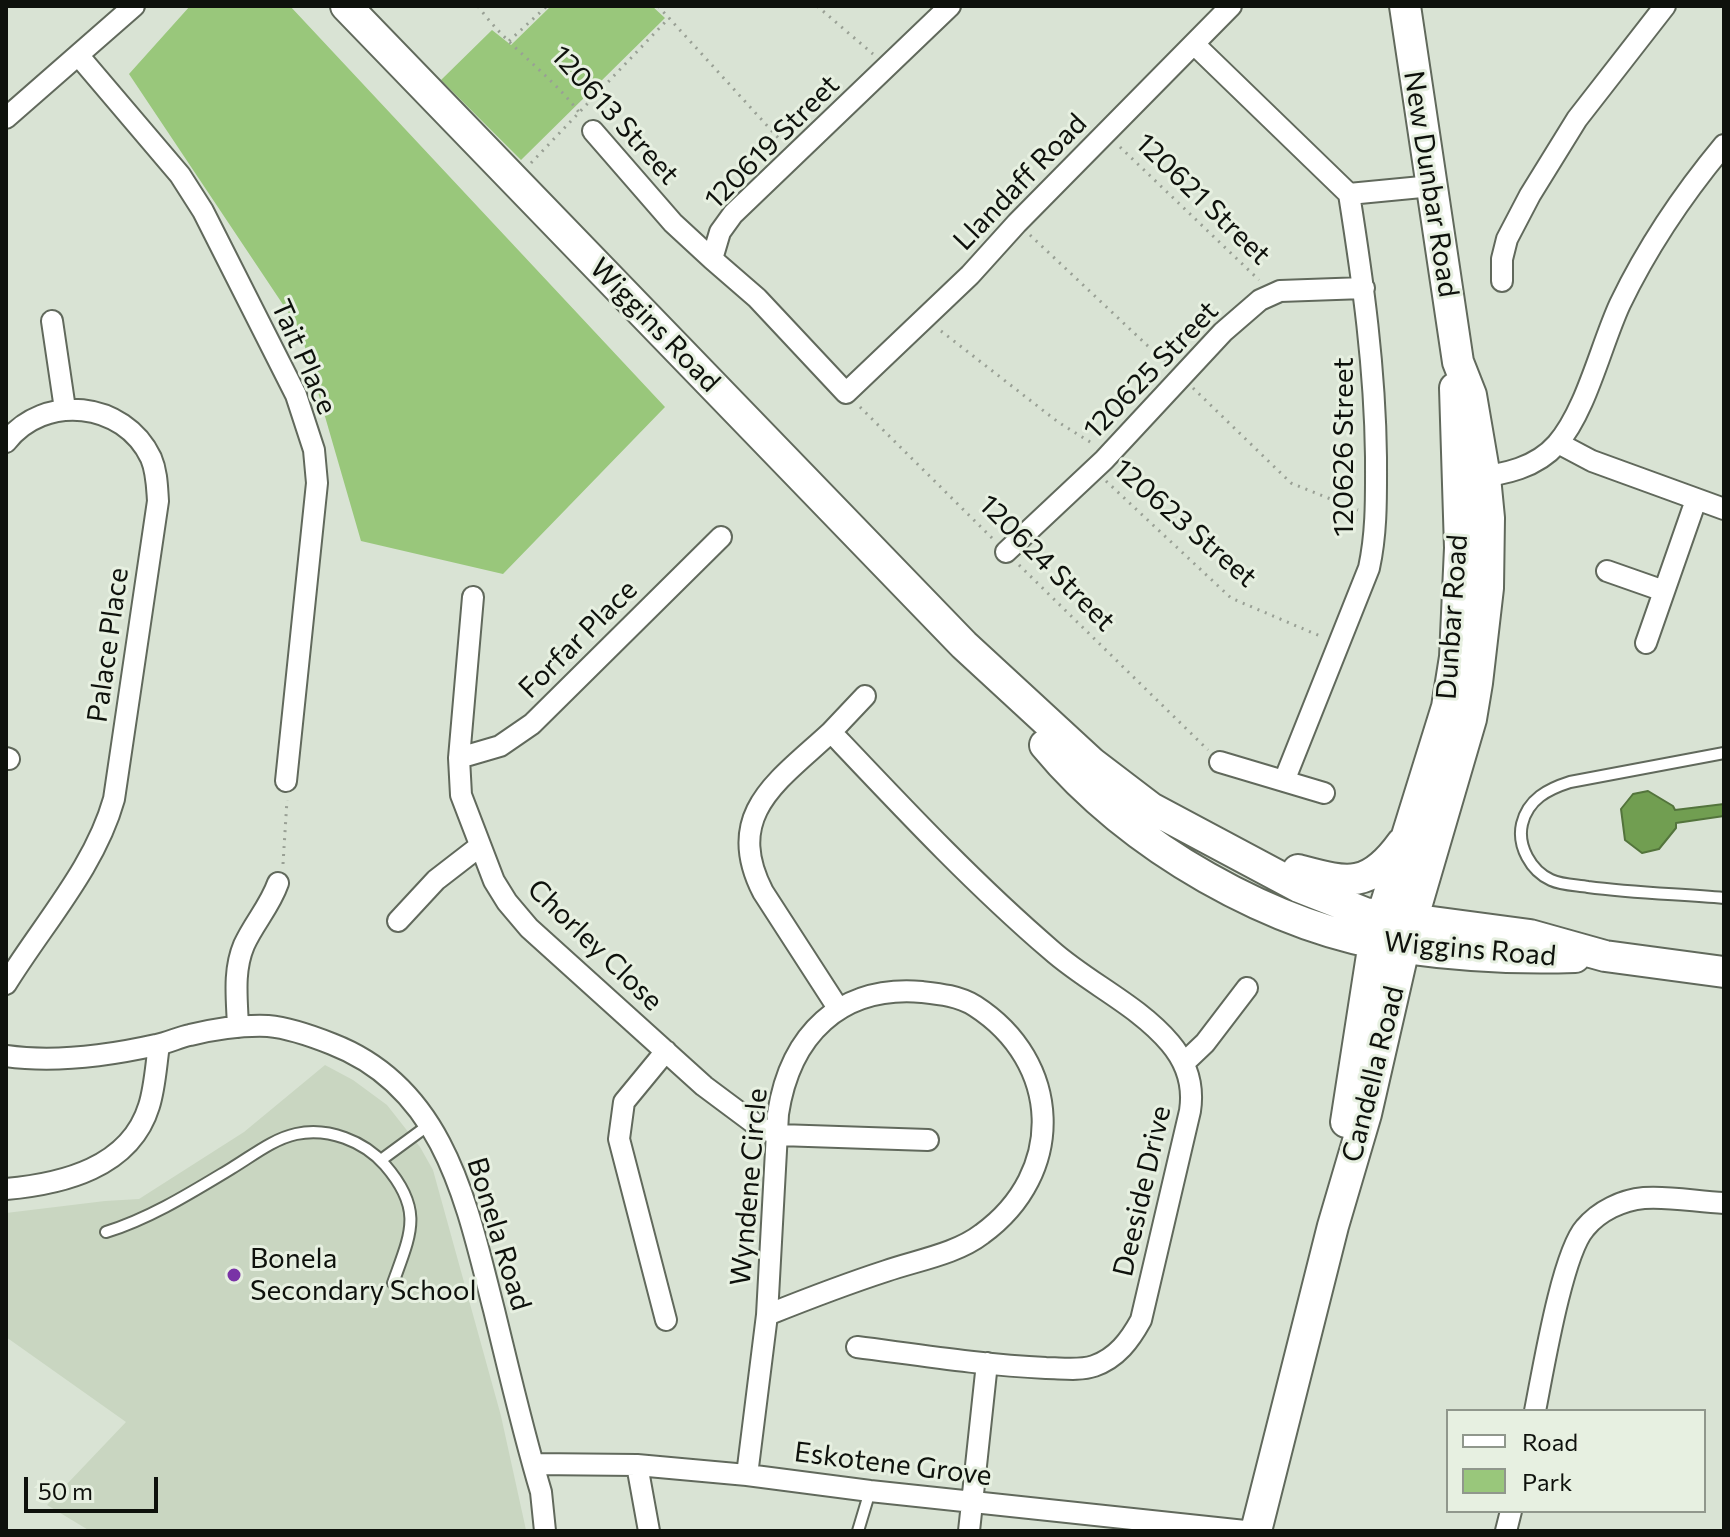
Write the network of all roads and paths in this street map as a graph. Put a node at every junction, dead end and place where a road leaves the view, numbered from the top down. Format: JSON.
{"nodes":[{"id":1,"x":134,"y":6,"type":"edge"},
{"id":2,"x":346,"y":6,"type":"edge"},
{"id":3,"x":478,"y":6,"type":"edge"},
{"id":4,"x":537,"y":6,"type":"edge"},
{"id":5,"x":547,"y":6,"type":"edge"},
{"id":6,"x":658,"y":6,"type":"edge"},
{"id":7,"x":817,"y":6,"type":"edge"},
{"id":8,"x":950,"y":6,"type":"edge"},
{"id":9,"x":1231,"y":6,"type":"edge"},
{"id":10,"x":1405,"y":6,"type":"edge"},
{"id":11,"x":1665,"y":6,"type":"edge"},
{"id":12,"x":541,"y":12,"type":"junction"},
{"id":13,"x":669,"y":18,"type":"junction"},
{"id":14,"x":509,"y":41,"type":"junction"},
{"id":15,"x":1194,"y":44,"type":"junction"},
{"id":16,"x":78,"y":55,"type":"junction"},
{"id":17,"x":888,"y":67,"type":"junction"},
{"id":18,"x":580,"y":114,"type":"junction"},
{"id":19,"x":6,"y":118,"type":"edge"},
{"id":20,"x":593,"y":131,"type":"joint"},
{"id":21,"x":1106,"y":133,"type":"junction"},
{"id":22,"x":1724,"y":145,"type":"edge"},
{"id":23,"x":795,"y":156,"type":"junction"},
{"id":24,"x":514,"y":179,"type":"junction"},
{"id":25,"x":1432,"y":186,"type":"junction"},
{"id":26,"x":1349,"y":194,"type":"junction"},
{"id":27,"x":712,"y":259,"type":"junction"},
{"id":28,"x":1502,"y":281,"type":"dead end"},
{"id":29,"x":1364,"y":288,"type":"junction"},
{"id":30,"x":1272,"y":293,"type":"junction"},
{"id":31,"x":925,"y":319,"type":"junction"},
{"id":32,"x":52,"y":321,"type":"dead end"},
{"id":33,"x":846,"y":393,"type":"junction"},
{"id":34,"x":65,"y":409,"type":"junction"},
{"id":35,"x":6,"y":442,"type":"edge"},
{"id":36,"x":1558,"y":443,"type":"junction"},
{"id":37,"x":1099,"y":465,"type":"junction"},
{"id":38,"x":1471,"y":478,"type":"junction"},
{"id":39,"x":1696,"y":500,"type":"junction"},
{"id":40,"x":1724,"y":509,"type":"edge"},
{"id":41,"x":721,"y":537,"type":"dead end"},
{"id":42,"x":1006,"y":552,"type":"junction"},
{"id":43,"x":1607,"y":571,"type":"dead end"},
{"id":44,"x":1664,"y":591,"type":"junction"},
{"id":45,"x":473,"y":597,"type":"dead end"},
{"id":46,"x":1339,"y":643,"type":"junction"},
{"id":47,"x":1646,"y":643,"type":"dead end"},
{"id":48,"x":964,"y":645,"type":"junction"},
{"id":49,"x":865,"y":696,"type":"dead end"},
{"id":50,"x":831,"y":732,"type":"junction"},
{"id":51,"x":1724,"y":753,"type":"edge"},
{"id":52,"x":459,"y":758,"type":"junction"},
{"id":53,"x":1220,"y":762,"type":"joint"},
{"id":54,"x":286,"y":781,"type":"joint"},
{"id":55,"x":1284,"y":781,"type":"junction"},
{"id":56,"x":1324,"y":793,"type":"dead end"},
{"id":57,"x":1407,"y":835,"type":"junction"},
{"id":58,"x":480,"y":846,"type":"junction"},
{"id":59,"x":1225,"y":850,"type":"junction"},
{"id":60,"x":278,"y":883,"type":"joint"},
{"id":61,"x":1724,"y":898,"type":"edge"},
{"id":62,"x":398,"y":921,"type":"dead end"},
{"id":63,"x":1393,"y":932,"type":"junction"},
{"id":64,"x":1724,"y":972,"type":"edge"},
{"id":65,"x":6,"y":984,"type":"edge"},
{"id":66,"x":1247,"y":988,"type":"dead end"},
{"id":67,"x":838,"y":1008,"type":"junction"},
{"id":68,"x":238,"y":1027,"type":"junction"},
{"id":69,"x":159,"y":1045,"type":"junction"},
{"id":70,"x":666,"y":1051,"type":"junction"},
{"id":71,"x":6,"y":1056,"type":"edge"},
{"id":72,"x":1184,"y":1063,"type":"junction"},
{"id":73,"x":430,"y":1124,"type":"junction"},
{"id":74,"x":779,"y":1135,"type":"junction"},
{"id":75,"x":928,"y":1140,"type":"dead end"},
{"id":76,"x":381,"y":1160,"type":"junction"},
{"id":77,"x":6,"y":1189,"type":"edge"},
{"id":78,"x":1724,"y":1203,"type":"edge"},
{"id":79,"x":106,"y":1232,"type":"dead end"},
{"id":80,"x":393,"y":1283,"type":"dead end"},
{"id":81,"x":767,"y":1315,"type":"junction"},
{"id":82,"x":666,"y":1320,"type":"dead end"},
{"id":83,"x":857,"y":1347,"type":"dead end"},
{"id":84,"x":987,"y":1363,"type":"junction"},
{"id":85,"x":1535,"y":1409,"type":"edge"},
{"id":86,"x":533,"y":1464,"type":"junction"},
{"id":87,"x":637,"y":1465,"type":"junction"},
{"id":88,"x":747,"y":1475,"type":"junction"},
{"id":89,"x":870,"y":1491,"type":"junction"},
{"id":90,"x":971,"y":1502,"type":"junction"},
{"id":91,"x":545,"y":1531,"type":"edge"},
{"id":92,"x":649,"y":1531,"type":"edge"},
{"id":93,"x":858,"y":1531,"type":"edge"},
{"id":94,"x":969,"y":1531,"type":"edge"},
{"id":95,"x":1245,"y":1531,"type":"edge"},
{"id":96,"x":1256,"y":1531,"type":"edge"}],
"edges":[{"from":1,"to":16,"type":"street"},
{"from":2,"to":24,"type":"street","name":"Wiggins Road"},
{"from":3,"to":14,"type":"path","name":"120613 Street"},
{"from":4,"to":12,"type":"path"},
{"from":5,"to":12,"type":"path"},
{"from":6,"to":13,"type":"path"},
{"from":7,"to":17,"type":"path"},
{"from":8,"to":17,"type":"street","name":"120619 Street"},
{"from":9,"to":15,"type":"street","name":"Llandaff Road"},
{"from":10,"to":25,"type":"street","name":"New Dunbar Road"},
{"from":11,"to":28,"type":"street"},
{"from":12,"to":14,"type":"path"},
{"from":13,"to":18,"type":"path"},
{"from":13,"to":23,"type":"path"},
{"from":14,"to":18,"type":"path","name":"120613 Street"},
{"from":15,"to":21,"type":"street","name":"Llandaff Road"},
{"from":15,"to":26,"type":"street"},
{"from":16,"to":19,"type":"street"},
{"from":16,"to":54,"type":"street","name":"Tait Place"},
{"from":17,"to":23,"type":"street","name":"120619 Street"},
{"from":18,"to":20,"type":"path","name":"120613 Street"},
{"from":18,"to":24,"type":"path"},
{"from":20,"to":27,"type":"street","name":"120613 Street"},
{"from":21,"to":30,"type":"path","name":"120621 Street"},
{"from":21,"to":31,"type":"street","name":"Llandaff Road"},
{"from":22,"to":36,"type":"street"},
{"from":23,"to":27,"type":"street","name":"120619 Street"},
{"from":24,"to":48,"type":"street","name":"Wiggins Road"},
{"from":25,"to":26,"type":"street"},
{"from":25,"to":38,"type":"street","name":"New Dunbar Road"},
{"from":26,"to":29,"type":"street","name":"120626 Street"},
{"from":27,"to":33,"type":"street"},
{"from":29,"to":30,"type":"street"},
{"from":29,"to":46,"type":"street","name":"120626 Street"},
{"from":30,"to":37,"type":"street","name":"120625 Street"},
{"from":31,"to":33,"type":"street","name":"Llandaff Road"},
{"from":31,"to":37,"type":"path","name":"120623 Street"},
{"from":32,"to":34,"type":"street"},
{"from":33,"to":42,"type":"path","name":"120624 Street"},
{"from":34,"to":35,"type":"street","name":"Palace Place"},
{"from":34,"to":65,"type":"street","name":"Palace Place"},
{"from":36,"to":38,"type":"street"},
{"from":36,"to":39,"type":"street"},
{"from":37,"to":42,"type":"street","name":"120625 Street"},
{"from":37,"to":46,"type":"path","name":"120623 Street"},
{"from":38,"to":57,"type":"street","name":"Dunbar Road"},
{"from":38,"to":63,"type":"street","name":"Dunbar Road"},
{"from":39,"to":40,"type":"street"},
{"from":39,"to":44,"type":"street"},
{"from":41,"to":52,"type":"street","name":"Forfar Place"},
{"from":42,"to":53,"type":"path","name":"120624 Street"},
{"from":43,"to":44,"type":"street"},
{"from":44,"to":47,"type":"street"},
{"from":45,"to":52,"type":"street","name":"Chorley Close"},
{"from":46,"to":55,"type":"street","name":"120626 Street"},
{"from":48,"to":59,"type":"street","name":"Wiggins Road"},
{"from":48,"to":63,"type":"street","name":"Wiggins Road"},
{"from":49,"to":50,"type":"street"},
{"from":50,"to":67,"type":"street"},
{"from":50,"to":72,"type":"street"},
{"from":51,"to":61,"type":"lane"},
{"from":52,"to":58,"type":"street","name":"Chorley Close"},
{"from":53,"to":55,"type":"street"},
{"from":54,"to":60,"type":"path"},
{"from":55,"to":56,"type":"street"},
{"from":57,"to":59,"type":"street"},
{"from":57,"to":63,"type":"street","name":"Dunbar Road"},
{"from":58,"to":62,"type":"street"},
{"from":58,"to":70,"type":"street","name":"Chorley Close"},
{"from":59,"to":63,"type":"street","name":"Wiggins Road"},
{"from":60,"to":68,"type":"street"},
{"from":63,"to":64,"type":"street","name":"Wiggins Road"},
{"from":63,"to":96,"type":"street","name":"Candella Road"},
{"from":66,"to":72,"type":"street"},
{"from":67,"to":74,"type":"street","name":"Wyndene Circle"},
{"from":67,"to":81,"type":"street","name":"Wyndene Circle"},
{"from":68,"to":69,"type":"street","name":"Bonela Road"},
{"from":68,"to":73,"type":"street","name":"Bonela Road"},
{"from":69,"to":71,"type":"street","name":"Bonela Road"},
{"from":69,"to":77,"type":"street"},
{"from":70,"to":74,"type":"street","name":"Chorley Close"},
{"from":70,"to":82,"type":"street"},
{"from":72,"to":84,"type":"street","name":"Deeside Drive"},
{"from":73,"to":76,"type":"lane"},
{"from":73,"to":86,"type":"street","name":"Bonela Road"},
{"from":74,"to":75,"type":"street"},
{"from":74,"to":81,"type":"street","name":"Wyndene Circle"},
{"from":76,"to":79,"type":"lane"},
{"from":76,"to":80,"type":"lane"},
{"from":78,"to":85,"type":"street"},
{"from":81,"to":88,"type":"street","name":"Wyndene Circle"},
{"from":83,"to":84,"type":"street","name":"Deeside Drive"},
{"from":84,"to":90,"type":"street"},
{"from":86,"to":87,"type":"street","name":"Eskotene Grove"},
{"from":86,"to":91,"type":"street","name":"Bonela Road"},
{"from":87,"to":88,"type":"street","name":"Eskotene Grove"},
{"from":87,"to":92,"type":"street"},
{"from":88,"to":89,"type":"street","name":"Eskotene Grove"},
{"from":89,"to":90,"type":"street","name":"Eskotene Grove"},
{"from":89,"to":93,"type":"lane"},
{"from":90,"to":94,"type":"street"},
{"from":90,"to":95,"type":"street","name":"Eskotene Grove"}]}
